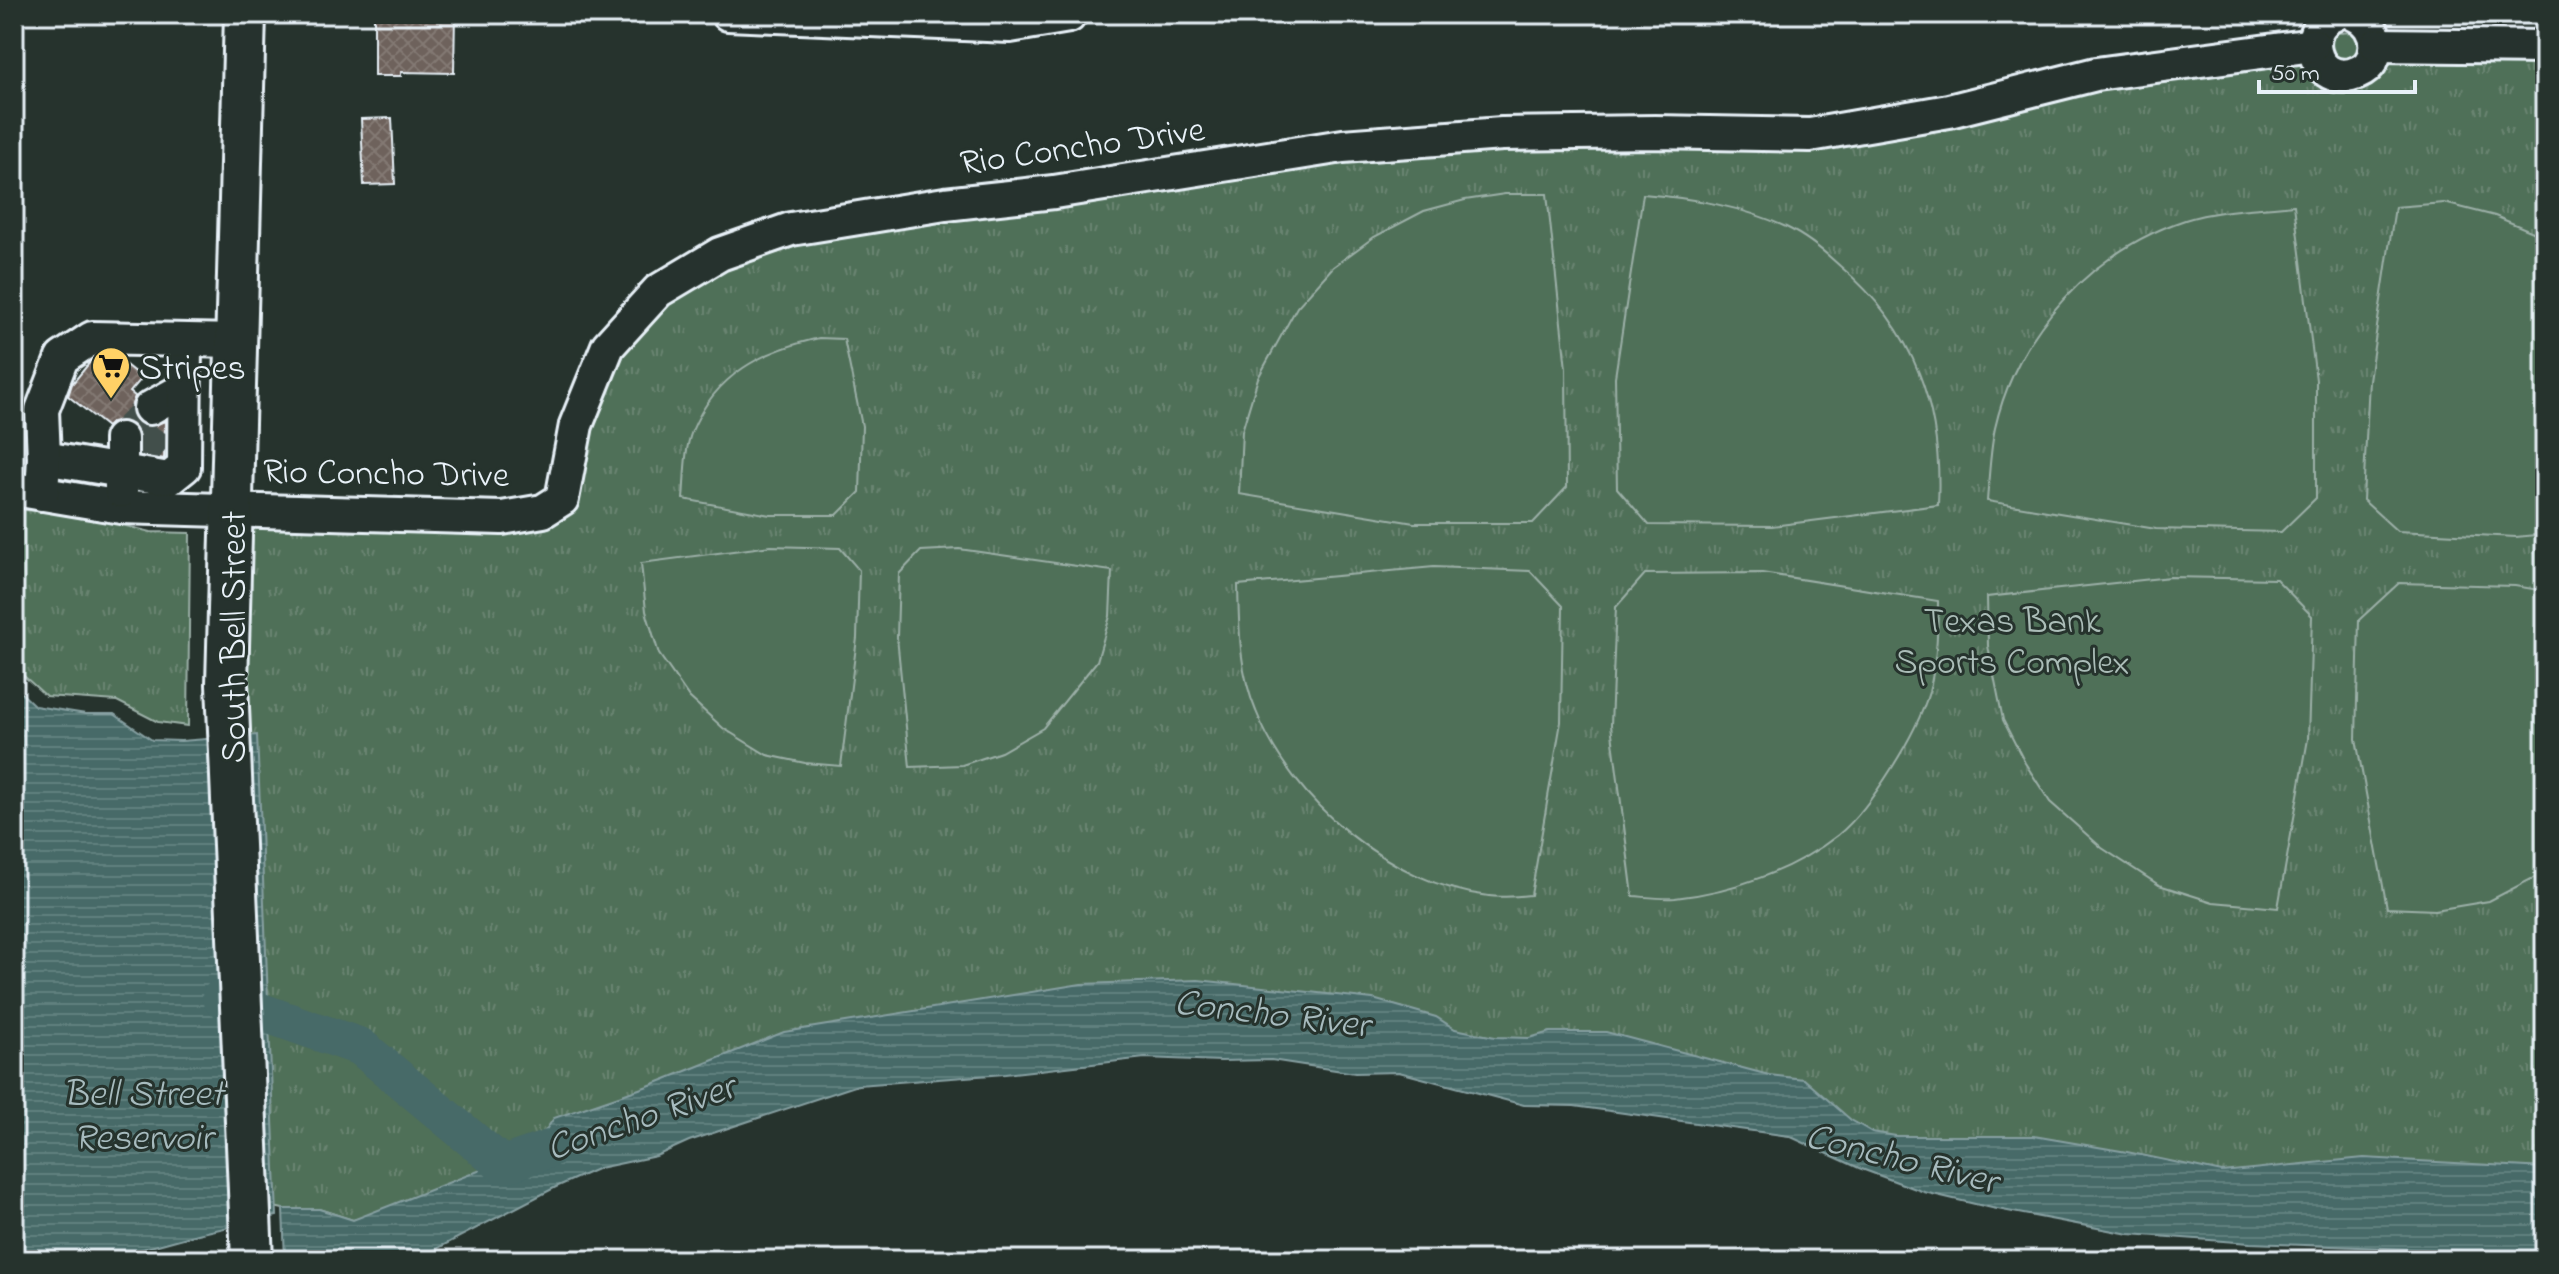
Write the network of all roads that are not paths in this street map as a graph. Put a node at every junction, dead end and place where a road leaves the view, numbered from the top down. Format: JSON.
{"nodes":[{"id":1,"x":245,"y":14,"type":"edge"},
{"id":2,"x":728,"y":14,"type":"edge"},
{"id":3,"x":2335,"y":14,"type":"edge"},
{"id":4,"x":2354,"y":14,"type":"edge"},
{"id":5,"x":1069,"y":16,"type":"edge"},
{"id":6,"x":2313,"y":45,"type":"junction"},
{"id":7,"x":2377,"y":45,"type":"junction"},
{"id":8,"x":2545,"y":47,"type":"edge"},
{"id":9,"x":185,"y":340,"type":"junction"},
{"id":10,"x":236,"y":341,"type":"junction"},
{"id":11,"x":171,"y":407,"type":"junction"},
{"id":12,"x":235,"y":414,"type":"junction"},
{"id":13,"x":44,"y":458,"type":"junction"},
{"id":14,"x":131,"y":460,"type":"junction"},
{"id":15,"x":28,"y":491,"type":"edge"},
{"id":16,"x":121,"y":507,"type":"junction"},
{"id":17,"x":232,"y":508,"type":"junction"},
{"id":18,"x":252,"y":1260,"type":"edge"}],
"edges":[{"from":1,"to":10,"type":"main road","name":"South Bell Street"},
{"from":2,"to":5,"type":"street"},
{"from":3,"to":6,"type":"street"},
{"from":4,"to":7,"type":"street"},
{"from":6,"to":7,"type":"street"},
{"from":6,"to":17,"type":"street","name":"Rio Concho Drive"},
{"from":7,"to":8,"type":"street"},
{"from":9,"to":10,"type":"street"},
{"from":9,"to":11,"type":"street"},
{"from":9,"to":13,"type":"street"},
{"from":10,"to":12,"type":"main road","name":"South Bell Street"},
{"from":11,"to":12,"type":"street"},
{"from":11,"to":14,"type":"street"},
{"from":12,"to":17,"type":"main road","name":"South Bell Street"},
{"from":13,"to":14,"type":"street"},
{"from":13,"to":15,"type":"street"},
{"from":14,"to":16,"type":"street"},
{"from":15,"to":16,"type":"street","name":"Rio Concho Drive"},
{"from":16,"to":17,"type":"street","name":"Rio Concho Drive"},
{"from":17,"to":18,"type":"main road","name":"South Bell Street"}]}
